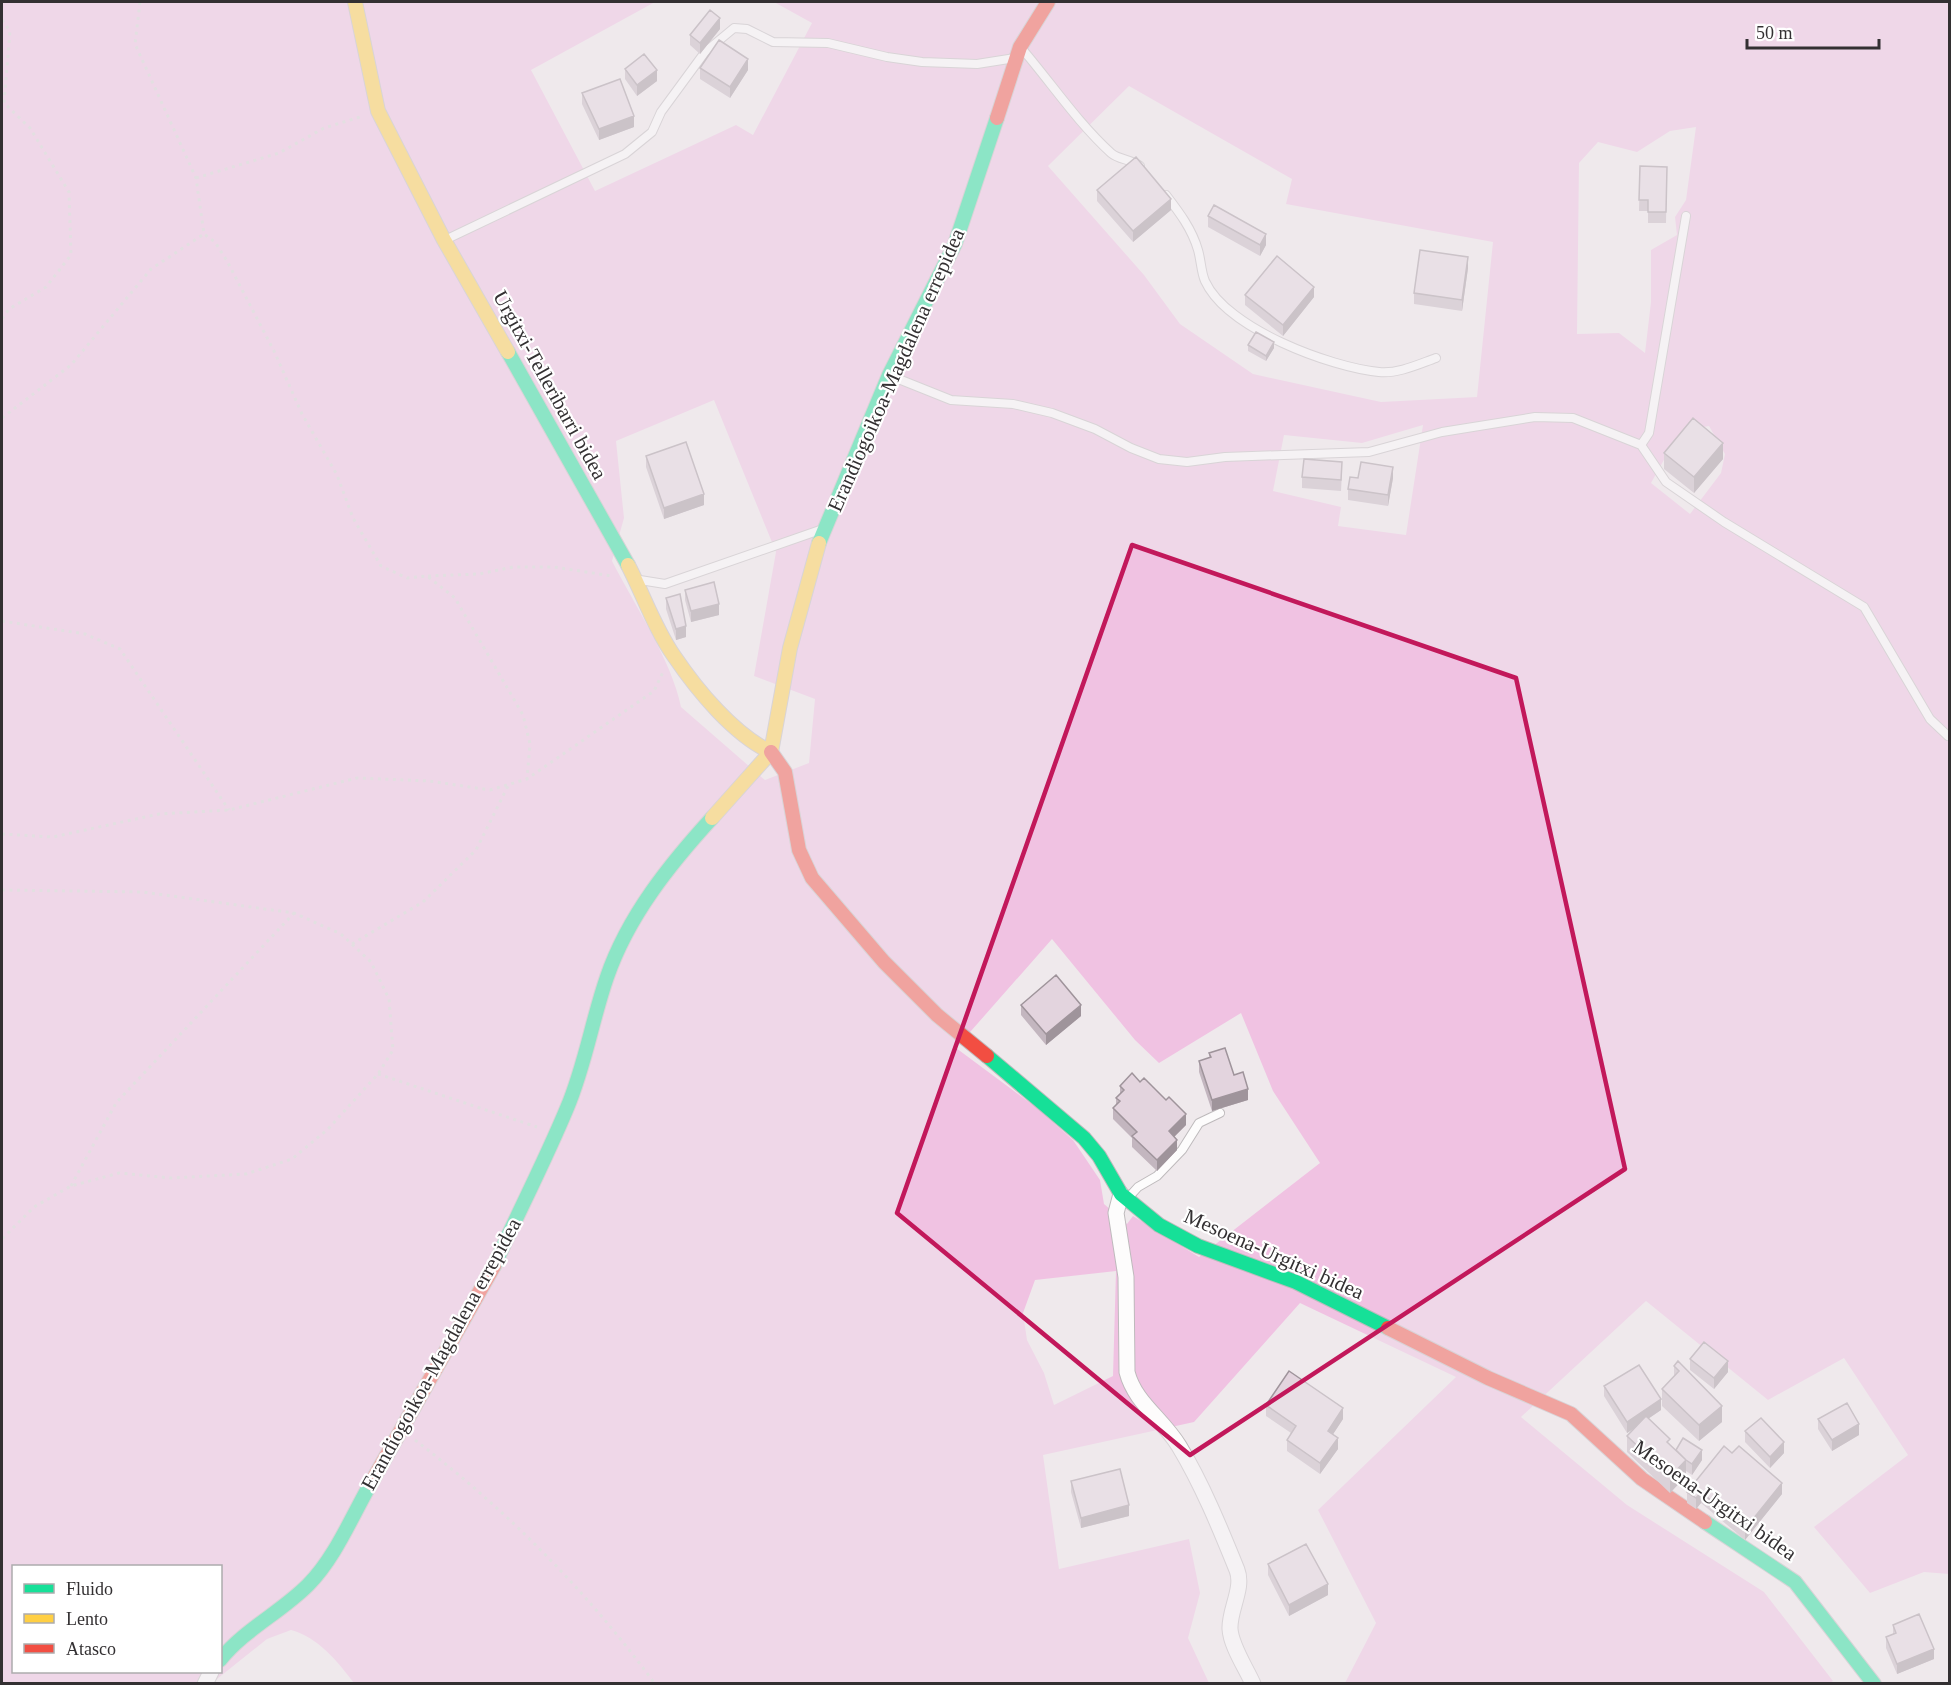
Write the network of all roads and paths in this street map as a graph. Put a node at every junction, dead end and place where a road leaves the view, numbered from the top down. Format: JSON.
{"nodes":[{"id":1,"x":140,"y":2,"type":"edge"},
{"id":2,"x":355,"y":2,"type":"edge"},
{"id":3,"x":1048,"y":2,"type":"edge"},
{"id":4,"x":2,"y":20,"type":"edge"},
{"id":5,"x":1018,"y":52,"type":"junction"},
{"id":6,"x":378,"y":111,"type":"junction"},
{"id":7,"x":1146,"y":171,"type":"edge"},
{"id":8,"x":196,"y":178,"type":"junction"},
{"id":9,"x":1159,"y":186,"type":"edge"},
{"id":10,"x":1686,"y":216,"type":"dead end"},
{"id":11,"x":204,"y":234,"type":"junction"},
{"id":12,"x":444,"y":240,"type":"junction"},
{"id":13,"x":2,"y":319,"type":"edge"},
{"id":14,"x":1436,"y":358,"type":"dead end"},
{"id":15,"x":889,"y":375,"type":"junction"},
{"id":16,"x":2,"y":418,"type":"edge"},
{"id":17,"x":1641,"y":445,"type":"junction"},
{"id":18,"x":826,"y":525,"type":"junction"},
{"id":19,"x":428,"y":576,"type":"junction"},
{"id":20,"x":635,"y":579,"type":"junction"},
{"id":21,"x":2,"y":621,"type":"edge"},
{"id":22,"x":672,"y":655,"type":"junction"},
{"id":23,"x":1948,"y":736,"type":"edge"},
{"id":24,"x":771,"y":752,"type":"junction"},
{"id":25,"x":527,"y":779,"type":"junction"},
{"id":26,"x":508,"y":786,"type":"junction"},
{"id":27,"x":230,"y":810,"type":"junction"},
{"id":28,"x":2,"y":834,"type":"edge"},
{"id":29,"x":2,"y":890,"type":"edge"},
{"id":30,"x":294,"y":913,"type":"junction"},
{"id":31,"x":352,"y":944,"type":"junction"},
{"id":32,"x":378,"y":1074,"type":"junction"},
{"id":33,"x":1220,"y":1113,"type":"dead end"},
{"id":34,"x":556,"y":1134,"type":"junction"},
{"id":35,"x":71,"y":1186,"type":"junction"},
{"id":36,"x":1124,"y":1196,"type":"junction"},
{"id":37,"x":2,"y":1239,"type":"edge"},
{"id":38,"x":401,"y":1430,"type":"junction"},
{"id":39,"x":222,"y":1658,"type":"edge"},
{"id":40,"x":655,"y":1683,"type":"edge"},
{"id":41,"x":1253,"y":1683,"type":"edge"},
{"id":42,"x":1874,"y":1683,"type":"edge"}],
"edges":[{"from":1,"to":8,"type":"path"},
{"from":2,"to":6,"type":"street","name":"Urgitxi-Telleribarri bidea"},
{"from":3,"to":5,"type":"street","name":"Erandiogoikoa-Magdalena errepidea"},
{"from":4,"to":13,"type":"path"},
{"from":5,"to":7,"type":"lane"},
{"from":5,"to":12,"type":"lane"},
{"from":5,"to":15,"type":"street","name":"Erandiogoikoa-Magdalena errepidea"},
{"from":6,"to":8,"type":"path"},
{"from":6,"to":12,"type":"street","name":"Urgitxi-Telleribarri bidea"},
{"from":8,"to":11,"type":"path"},
{"from":9,"to":14,"type":"lane"},
{"from":10,"to":17,"type":"lane"},
{"from":11,"to":16,"type":"path"},
{"from":11,"to":19,"type":"path"},
{"from":12,"to":20,"type":"street","name":"Urgitxi-Telleribarri bidea"},
{"from":15,"to":17,"type":"lane"},
{"from":15,"to":18,"type":"street","name":"Erandiogoikoa-Magdalena errepidea"},
{"from":17,"to":23,"type":"lane"},
{"from":18,"to":20,"type":"lane"},
{"from":18,"to":24,"type":"street","name":"Erandiogoikoa-Magdalena errepidea"},
{"from":19,"to":20,"type":"path"},
{"from":19,"to":25,"type":"path"},
{"from":20,"to":22,"type":"street","name":"Urgitxi-Telleribarri bidea"},
{"from":21,"to":27,"type":"path"},
{"from":22,"to":24,"type":"street","name":"Urgitxi-Telleribarri bidea"},
{"from":22,"to":25,"type":"path"},
{"from":24,"to":34,"type":"street","name":"Erandiogoikoa-Magdalena errepidea"},
{"from":24,"to":36,"type":"street","name":"Mesoena-Urgitxi bidea"},
{"from":25,"to":26,"type":"path"},
{"from":26,"to":27,"type":"path"},
{"from":26,"to":31,"type":"path"},
{"from":27,"to":28,"type":"path"},
{"from":29,"to":30,"type":"path"},
{"from":30,"to":31,"type":"path"},
{"from":30,"to":35,"type":"path"},
{"from":31,"to":32,"type":"path"},
{"from":32,"to":34,"type":"path"},
{"from":32,"to":35,"type":"path"},
{"from":33,"to":36,"type":"lane"},
{"from":34,"to":38,"type":"street","name":"Erandiogoikoa-Magdalena errepidea"},
{"from":35,"to":37,"type":"path"},
{"from":36,"to":41,"type":"street"},
{"from":36,"to":42,"type":"street","name":"Mesoena-Urgitxi bidea"},
{"from":38,"to":39,"type":"street","name":"Erandiogoikoa-Magdalena errepidea"},
{"from":38,"to":40,"type":"path"}]}
